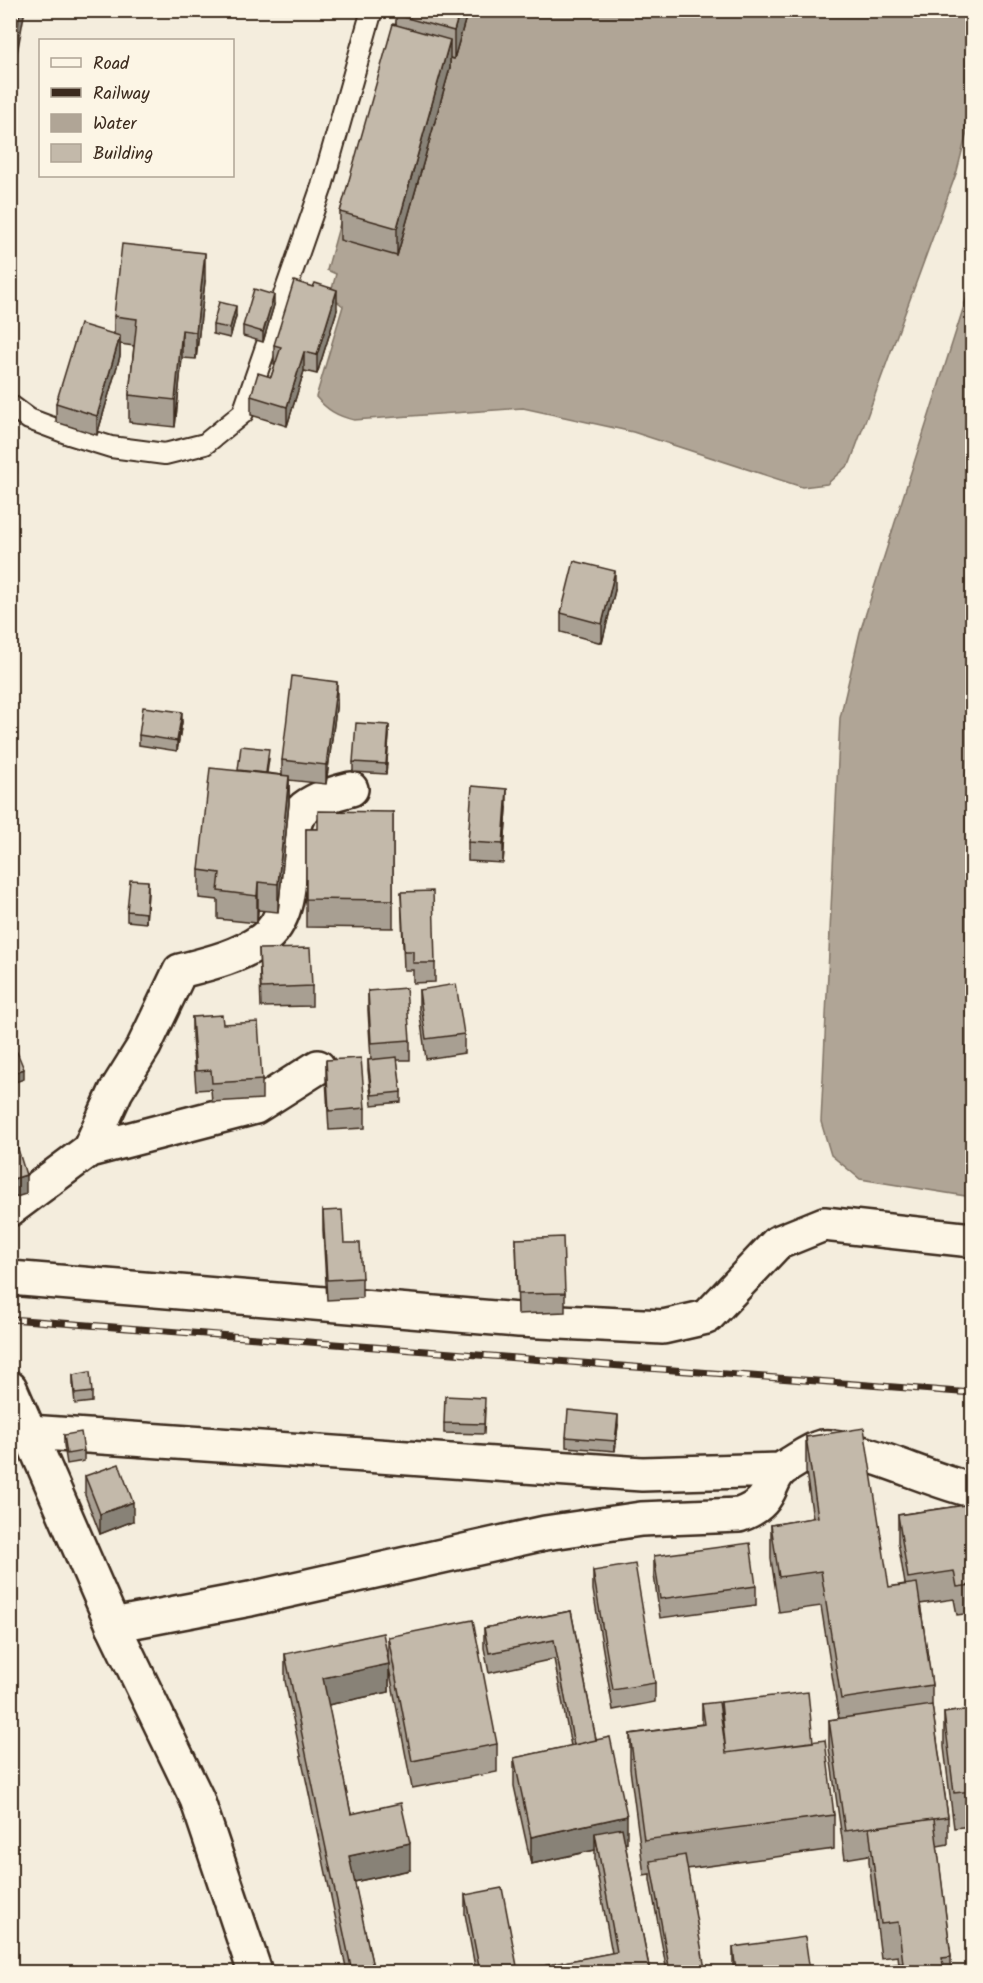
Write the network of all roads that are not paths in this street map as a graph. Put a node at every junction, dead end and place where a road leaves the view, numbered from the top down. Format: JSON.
{"nodes":[{"id":1,"x":372,"y":10,"type":"edge"},
{"id":2,"x":10,"y":405,"type":"edge"},
{"id":3,"x":351,"y":789,"type":"dead end"},
{"id":4,"x":318,"y":1066,"type":"dead end"},
{"id":5,"x":89,"y":1150,"type":"junction"},
{"id":6,"x":10,"y":1209,"type":"edge"},
{"id":7,"x":972,"y":1240,"type":"edge"},
{"id":8,"x":10,"y":1278,"type":"edge"},
{"id":9,"x":10,"y":1388,"type":"edge"},
{"id":10,"x":20,"y":1434,"type":"edge"},
{"id":11,"x":781,"y":1470,"type":"junction"},
{"id":12,"x":972,"y":1490,"type":"edge"},
{"id":13,"x":113,"y":1625,"type":"junction"},
{"id":14,"x":255,"y":1972,"type":"edge"}],
"edges":[{"from":1,"to":2,"type":"lane"},
{"from":3,"to":5,"type":"street"},
{"from":4,"to":5,"type":"street"},
{"from":5,"to":6,"type":"street"},
{"from":7,"to":8,"type":"street"},
{"from":9,"to":10,"type":"street"},
{"from":10,"to":11,"type":"street"},
{"from":10,"to":13,"type":"street"},
{"from":11,"to":12,"type":"street"},
{"from":11,"to":13,"type":"street"},
{"from":13,"to":14,"type":"street"}]}
